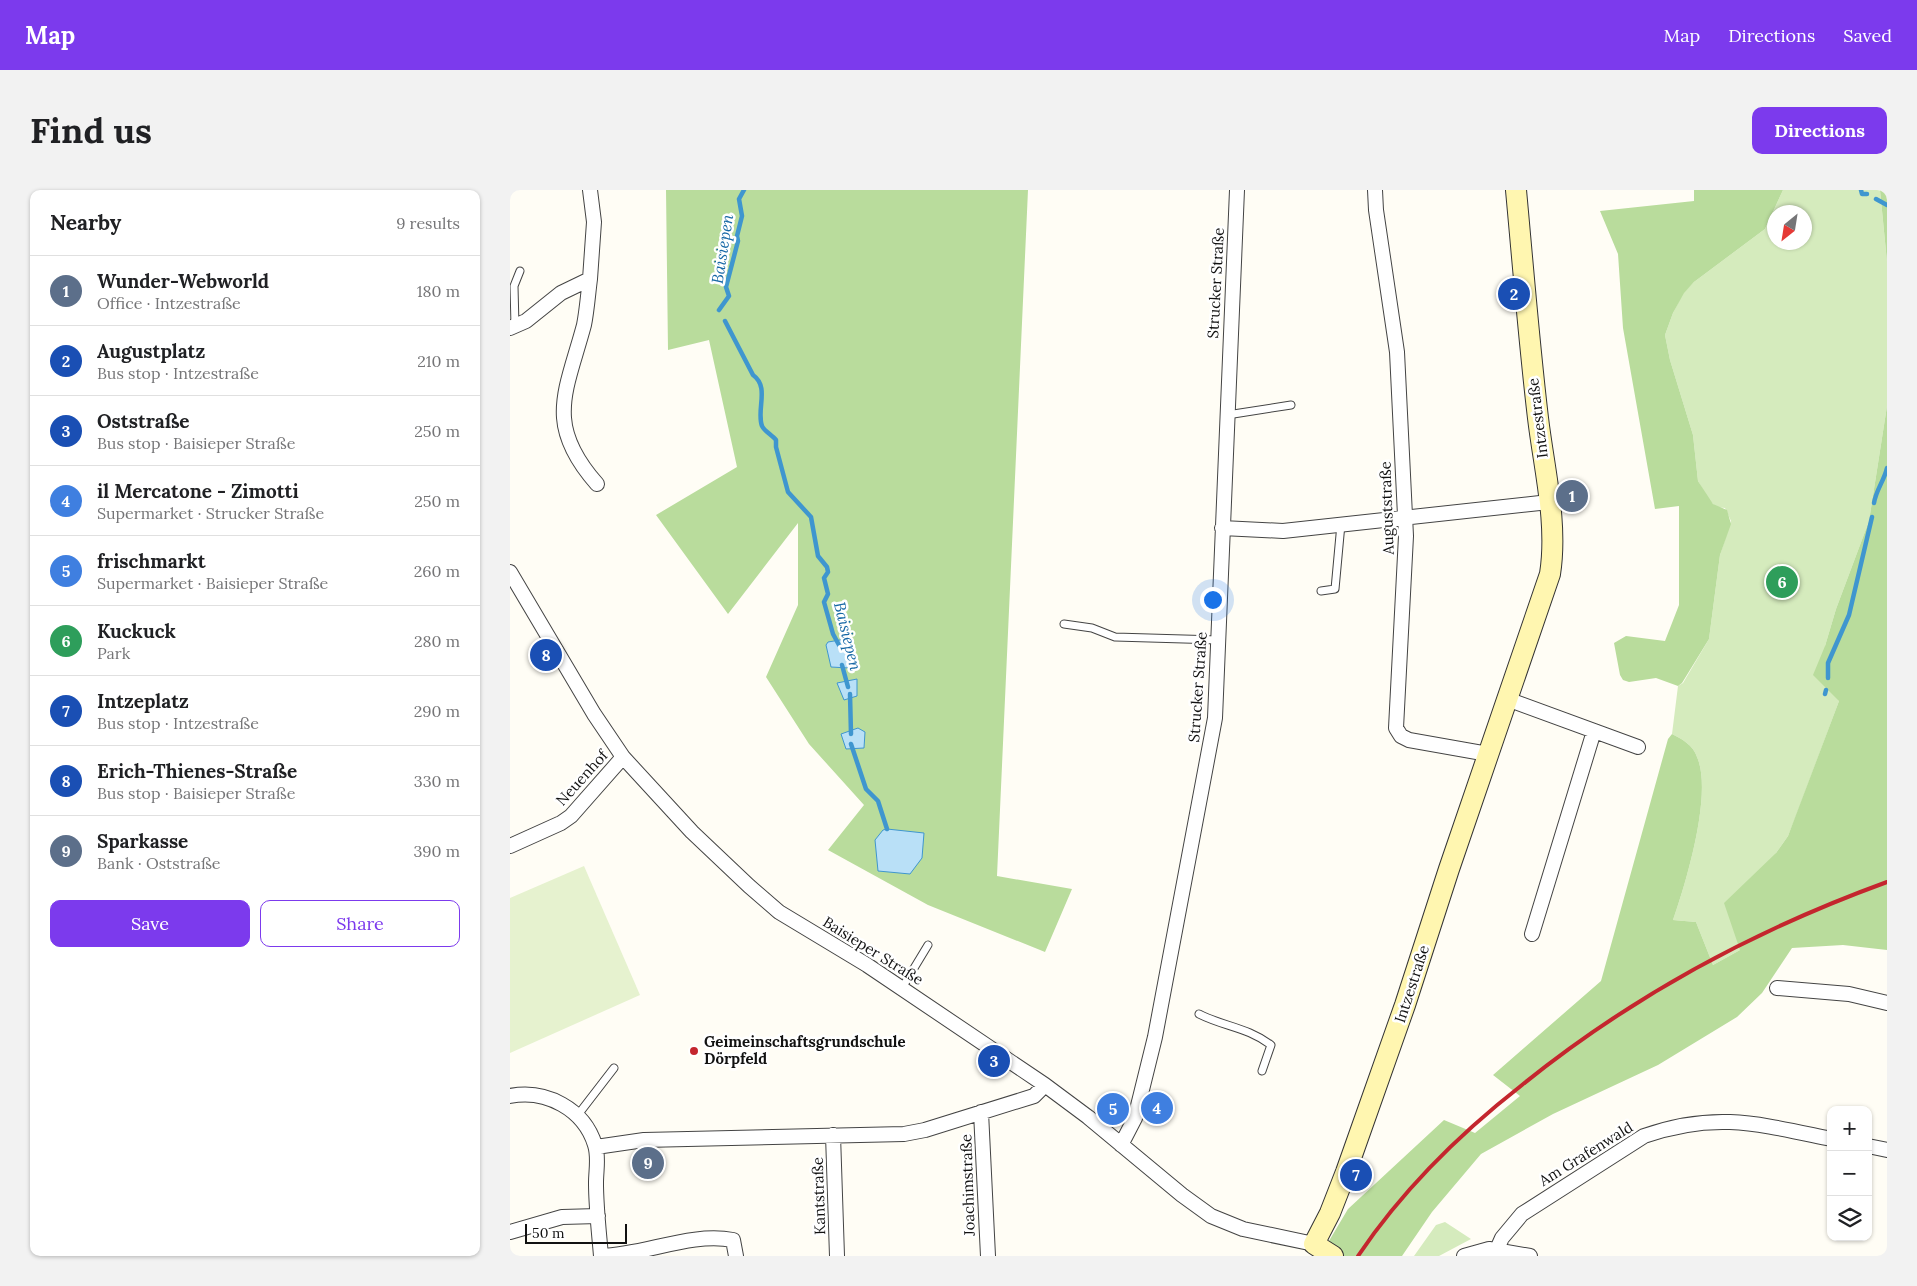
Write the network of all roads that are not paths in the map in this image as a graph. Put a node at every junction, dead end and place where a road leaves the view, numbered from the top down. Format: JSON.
{"nodes":[{"id":1,"x":590,"y":190,"type":"edge"},
{"id":2,"x":1237,"y":190,"type":"edge"},
{"id":3,"x":1375,"y":190,"type":"edge"},
{"id":4,"x":1516,"y":190,"type":"edge"},
{"id":5,"x":520,"y":271,"type":"dead end"},
{"id":6,"x":590,"y":279,"type":"junction"},
{"id":7,"x":513,"y":327,"type":"edge"},
{"id":8,"x":1291,"y":405,"type":"dead end"},
{"id":9,"x":1226,"y":416,"type":"junction"},
{"id":10,"x":597,"y":484,"type":"dead end"},
{"id":11,"x":1549,"y":502,"type":"junction"},
{"id":12,"x":1405,"y":516,"type":"junction"},
{"id":13,"x":1342,"y":524,"type":"junction"},
{"id":14,"x":1222,"y":528,"type":"junction"},
{"id":15,"x":510,"y":572,"type":"edge"},
{"id":16,"x":1321,"y":591,"type":"dead end"},
{"id":17,"x":1064,"y":624,"type":"dead end"},
{"id":18,"x":1218,"y":640,"type":"junction"},
{"id":19,"x":1508,"y":699,"type":"junction"},
{"id":20,"x":1594,"y":731,"type":"junction"},
{"id":21,"x":1638,"y":747,"type":"dead end"},
{"id":22,"x":1488,"y":754,"type":"junction"},
{"id":23,"x":623,"y":757,"type":"junction"},
{"id":24,"x":510,"y":846,"type":"edge"},
{"id":25,"x":1532,"y":934,"type":"dead end"},
{"id":26,"x":928,"y":945,"type":"dead end"},
{"id":27,"x":902,"y":988,"type":"junction"},
{"id":28,"x":1777,"y":988,"type":"dead end"},
{"id":29,"x":1887,"y":1003,"type":"edge"},
{"id":30,"x":1199,"y":1014,"type":"dead end"},
{"id":31,"x":614,"y":1068,"type":"dead end"},
{"id":32,"x":1262,"y":1071,"type":"dead end"},
{"id":33,"x":1045,"y":1084,"type":"junction"},
{"id":34,"x":510,"y":1096,"type":"edge"},
{"id":35,"x":982,"y":1112,"type":"junction"},
{"id":36,"x":577,"y":1116,"type":"junction"},
{"id":37,"x":833,"y":1135,"type":"junction"},
{"id":38,"x":1827,"y":1138,"type":"edge"},
{"id":39,"x":1121,"y":1145,"type":"junction"},
{"id":40,"x":596,"y":1147,"type":"junction"},
{"id":41,"x":1872,"y":1147,"type":"edge"},
{"id":42,"x":1887,"y":1150,"type":"edge"},
{"id":43,"x":598,"y":1216,"type":"junction"},
{"id":44,"x":510,"y":1232,"type":"edge"},
{"id":45,"x":1325,"y":1251,"type":"edge"},
{"id":46,"x":1496,"y":1252,"type":"edge"},
{"id":47,"x":601,"y":1256,"type":"edge"},
{"id":48,"x":736,"y":1256,"type":"edge"},
{"id":49,"x":838,"y":1256,"type":"edge"},
{"id":50,"x":988,"y":1256,"type":"edge"},
{"id":51,"x":1464,"y":1256,"type":"edge"},
{"id":52,"x":1530,"y":1256,"type":"edge"}],
"edges":[{"from":1,"to":6,"type":"street"},
{"from":2,"to":9,"type":"street","name":"Strucker Straße"},
{"from":3,"to":12,"type":"street","name":"Auguststraße"},
{"from":4,"to":11,"type":"main road","name":"Intzestraße"},
{"from":5,"to":7,"type":"lane"},
{"from":6,"to":7,"type":"street"},
{"from":6,"to":10,"type":"street"},
{"from":8,"to":9,"type":"lane"},
{"from":9,"to":14,"type":"street","name":"Strucker Straße"},
{"from":11,"to":12,"type":"street"},
{"from":11,"to":19,"type":"main road","name":"Intzestraße"},
{"from":12,"to":13,"type":"street"},
{"from":12,"to":22,"type":"street","name":"Auguststraße"},
{"from":13,"to":14,"type":"street"},
{"from":13,"to":16,"type":"lane"},
{"from":14,"to":18,"type":"street","name":"Strucker Straße"},
{"from":15,"to":23,"type":"street","name":"Baisieper Straße"},
{"from":17,"to":18,"type":"lane"},
{"from":18,"to":39,"type":"street","name":"Strucker Straße"},
{"from":19,"to":20,"type":"street"},
{"from":19,"to":22,"type":"main road","name":"Intzestraße"},
{"from":20,"to":21,"type":"street"},
{"from":20,"to":25,"type":"street"},
{"from":22,"to":45,"type":"main road","name":"Intzestraße"},
{"from":23,"to":24,"type":"street","name":"Neuenhof"},
{"from":23,"to":27,"type":"street","name":"Baisieper Straße"},
{"from":26,"to":27,"type":"lane"},
{"from":27,"to":33,"type":"street","name":"Baisieper Straße"},
{"from":28,"to":29,"type":"street"},
{"from":30,"to":32,"type":"lane"},
{"from":31,"to":36,"type":"lane"},
{"from":33,"to":35,"type":"street"},
{"from":33,"to":39,"type":"street","name":"Baisieper Straße"},
{"from":34,"to":36,"type":"street"},
{"from":35,"to":37,"type":"street"},
{"from":35,"to":50,"type":"street","name":"Joachimstraße"},
{"from":36,"to":40,"type":"street"},
{"from":37,"to":40,"type":"street"},
{"from":37,"to":49,"type":"street","name":"Kantstraße"},
{"from":38,"to":46,"type":"street","name":"Am Grafenwald"},
{"from":39,"to":45,"type":"street","name":"Baisieper Straße"},
{"from":40,"to":43,"type":"street"},
{"from":41,"to":42,"type":"street"},
{"from":43,"to":44,"type":"street"},
{"from":43,"to":47,"type":"street"},
{"from":46,"to":51,"type":"street"},
{"from":46,"to":52,"type":"street"},
{"from":47,"to":48,"type":"street"}]}
